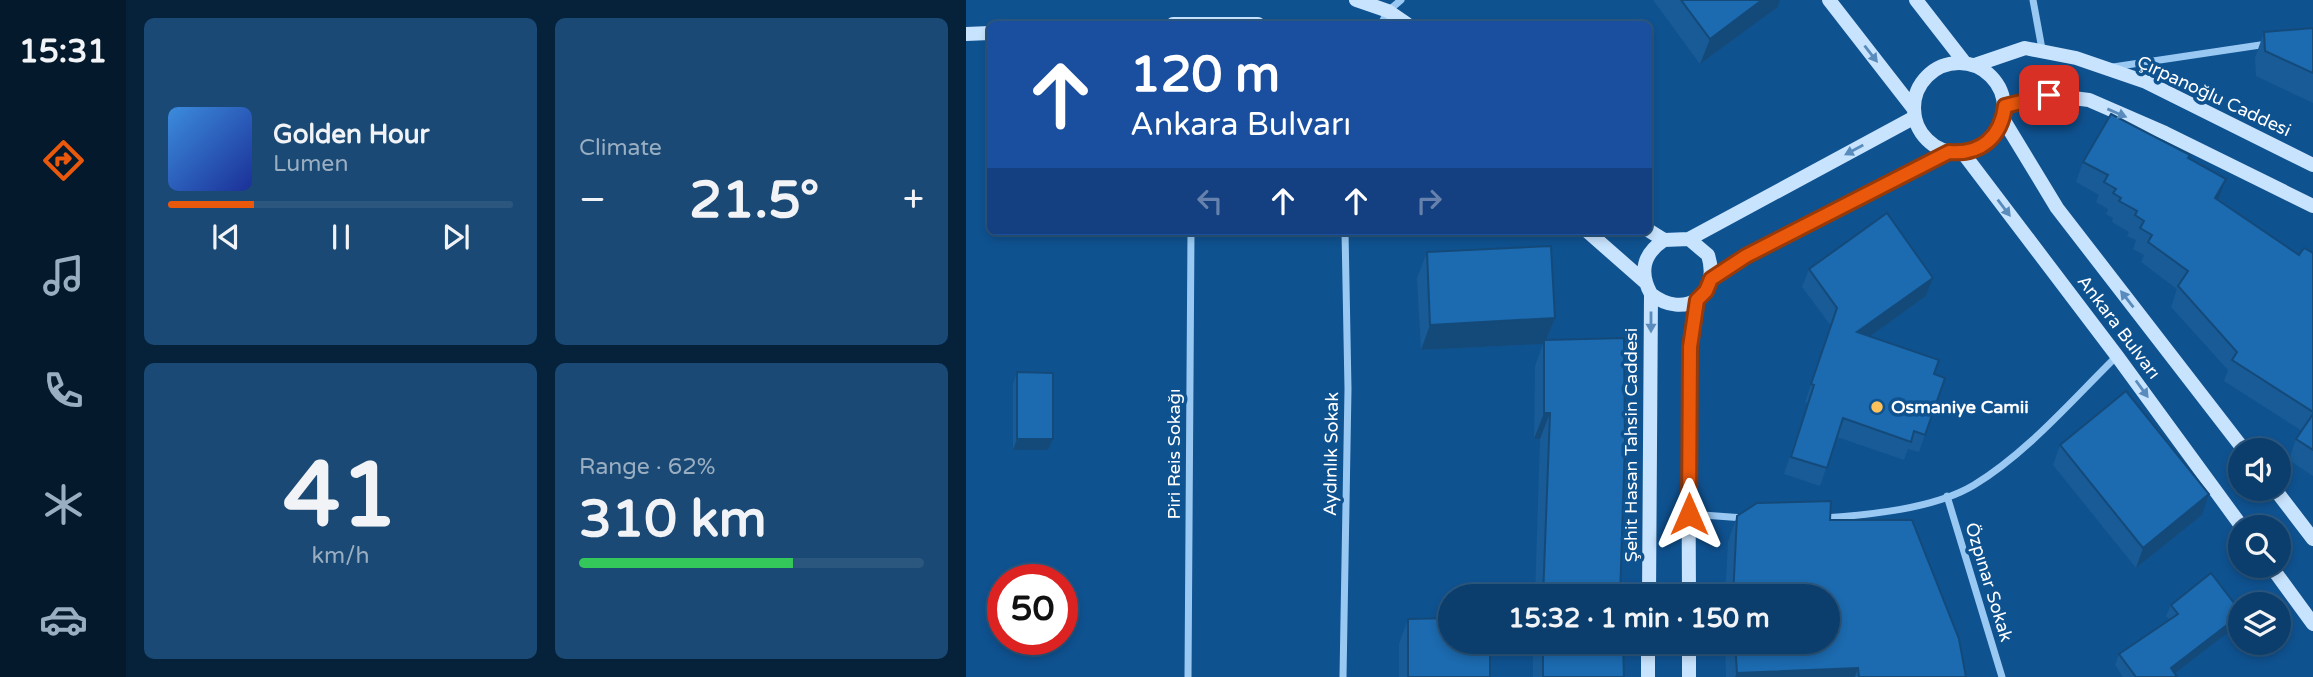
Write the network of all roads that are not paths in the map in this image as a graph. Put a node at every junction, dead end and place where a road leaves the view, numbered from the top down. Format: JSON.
{"nodes":[{"id":1,"x":1356,"y":0,"type":"edge"},
{"id":2,"x":1401,"y":0,"type":"edge"},
{"id":3,"x":1829,"y":0,"type":"edge"},
{"id":4,"x":1916,"y":0,"type":"edge"},
{"id":5,"x":2033,"y":0,"type":"edge"},
{"id":6,"x":1388,"y":11,"type":"junction"},
{"id":7,"x":1383,"y":21,"type":"edge"},
{"id":8,"x":1403,"y":21,"type":"edge"},
{"id":9,"x":987,"y":33,"type":"edge"},
{"id":10,"x":966,"y":34,"type":"edge"},
{"id":11,"x":2274,"y":43,"type":"edge"},
{"id":12,"x":2042,"y":49,"type":"junction"},
{"id":13,"x":1970,"y":64,"type":"junction"},
{"id":14,"x":2105,"y":68,"type":"junction"},
{"id":15,"x":1914,"y":113,"type":"junction"},
{"id":16,"x":2004,"y":113,"type":"junction"},
{"id":17,"x":1956,"y":153,"type":"junction"},
{"id":18,"x":2313,"y":165,"type":"edge"},
{"id":19,"x":2313,"y":206,"type":"edge"},
{"id":20,"x":1652,"y":232,"type":"edge"},
{"id":21,"x":1191,"y":235,"type":"edge"},
{"id":22,"x":1345,"y":235,"type":"edge"},
{"id":23,"x":1591,"y":235,"type":"edge"},
{"id":24,"x":1689,"y":239,"type":"junction"},
{"id":25,"x":1664,"y":240,"type":"junction"},
{"id":26,"x":1711,"y":279,"type":"junction"},
{"id":27,"x":1648,"y":288,"type":"junction"},
{"id":28,"x":1697,"y":300,"type":"junction"},
{"id":29,"x":2117,"y":356,"type":"junction"},
{"id":30,"x":2235,"y":438,"type":"edge"},
{"id":31,"x":1947,"y":496,"type":"junction"},
{"id":32,"x":2284,"y":501,"type":"edge"},
{"id":33,"x":1689,"y":514,"type":"junction"},
{"id":34,"x":2233,"y":515,"type":"edge"},
{"id":35,"x":1750,"y":519,"type":"edge"},
{"id":36,"x":1807,"y":519,"type":"edge"},
{"id":37,"x":2313,"y":539,"type":"edge"},
{"id":38,"x":2279,"y":578,"type":"edge"},
{"id":39,"x":1649,"y":584,"type":"edge"},
{"id":40,"x":1689,"y":584,"type":"edge"},
{"id":41,"x":2313,"y":624,"type":"edge"},
{"id":42,"x":1648,"y":654,"type":"edge"},
{"id":43,"x":1689,"y":654,"type":"edge"},
{"id":44,"x":1188,"y":677,"type":"edge"},
{"id":45,"x":1343,"y":677,"type":"edge"},
{"id":46,"x":1648,"y":677,"type":"edge"},
{"id":47,"x":1689,"y":677,"type":"edge"},
{"id":48,"x":2002,"y":677,"type":"edge"}],
"edges":[{"from":1,"to":6,"type":"main road"},
{"from":2,"to":6,"type":"street"},
{"from":3,"to":15,"type":"main road","name":"Ankara Bulvarı","one_way":true},
{"from":4,"to":13,"type":"main road","name":"Ankara Bulvarı"},
{"from":5,"to":12,"type":"street"},
{"from":6,"to":7,"type":"street"},
{"from":6,"to":8,"type":"main road"},
{"from":9,"to":10,"type":"main road"},
{"from":11,"to":14,"type":"street"},
{"from":12,"to":13,"type":"main road","name":"Çırpanoğlu Caddesi"},
{"from":12,"to":14,"type":"main road","name":"Çırpanoğlu Caddesi"},
{"from":13,"to":15,"type":"main road"},
{"from":13,"to":16,"type":"main road","name":"Ankara Bulvarı"},
{"from":14,"to":18,"type":"main road","name":"Çırpanoğlu Caddesi"},
{"from":15,"to":17,"type":"main road","name":"Ankara Bulvarı"},
{"from":15,"to":24,"type":"main road","one_way":true},
{"from":16,"to":17,"type":"main road"},
{"from":16,"to":19,"type":"main road","one_way":true},
{"from":30,"to":16,"type":"main road","name":"Ankara Bulvarı","one_way":true},
{"from":17,"to":26,"type":"main road"},
{"from":17,"to":29,"type":"main road","name":"Ankara Bulvarı","one_way":true},
{"from":20,"to":25,"type":"main road"},
{"from":21,"to":44,"type":"street","name":"Piri Reis Sokağı"},
{"from":22,"to":45,"type":"street","name":"Aydınlık Sokak"},
{"from":23,"to":27,"type":"main road"},
{"from":24,"to":25,"type":"main road"},
{"from":24,"to":26,"type":"main road"},
{"from":25,"to":27,"type":"main road","name":"Şehit Hasan Tahsin Caddesi"},
{"from":26,"to":28,"type":"main road"},
{"from":27,"to":28,"type":"main road"},
{"from":27,"to":39,"type":"main road","name":"Şehit Hasan Tahsin Caddesi","one_way":true},
{"from":28,"to":33,"type":"main road"},
{"from":29,"to":31,"type":"street"},
{"from":29,"to":34,"type":"main road","name":"Ankara Bulvarı","one_way":true},
{"from":31,"to":36,"type":"street"},
{"from":31,"to":48,"type":"street","name":"Özpınar Sokak"},
{"from":32,"to":37,"type":"main road"},
{"from":33,"to":35,"type":"street"},
{"from":33,"to":40,"type":"main road"},
{"from":38,"to":41,"type":"main road"},
{"from":42,"to":46,"type":"main road"},
{"from":43,"to":47,"type":"main road"}]}
